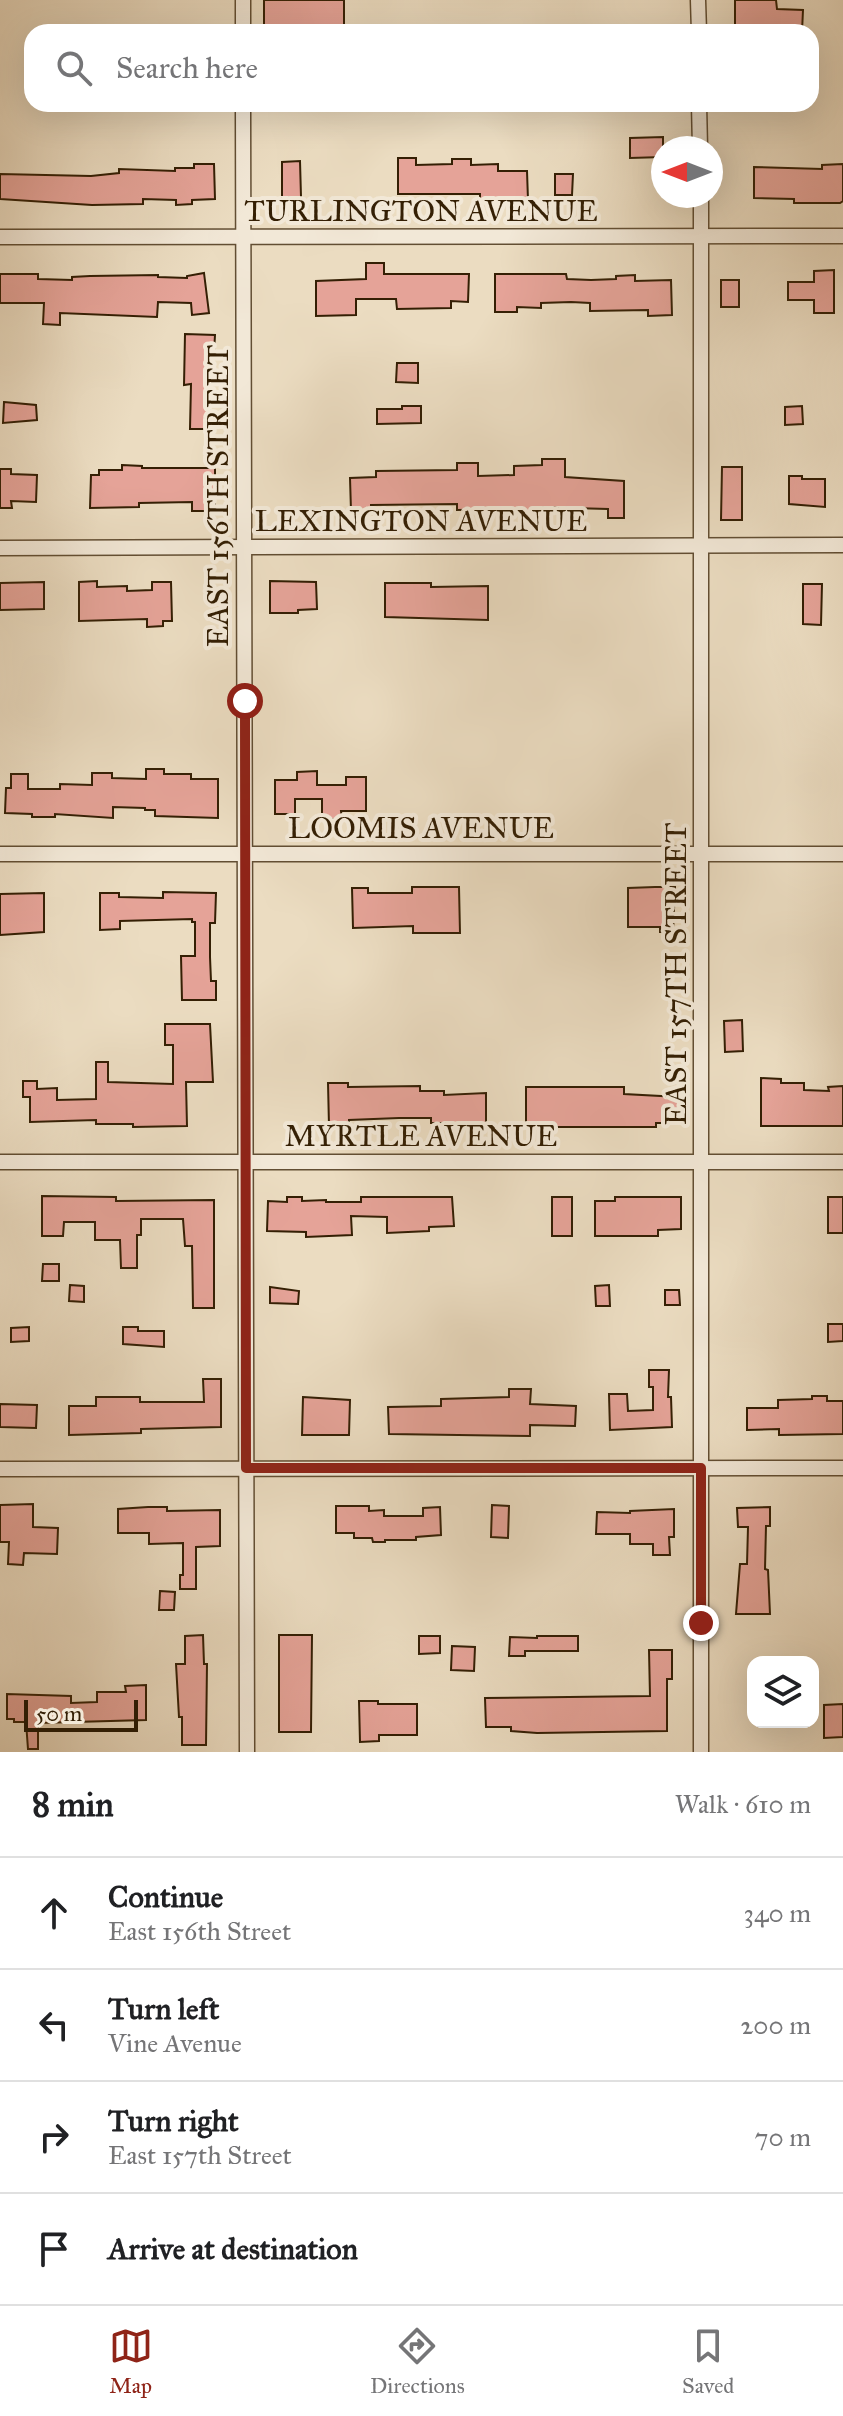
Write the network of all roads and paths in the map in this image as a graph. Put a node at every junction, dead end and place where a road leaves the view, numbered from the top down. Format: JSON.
{"nodes":[{"id":1,"x":243,"y":0,"type":"edge"},
{"id":2,"x":698,"y":0,"type":"edge"},
{"id":3,"x":243,"y":24,"type":"edge"},
{"id":4,"x":699,"y":24,"type":"edge"},
{"id":5,"x":243,"y":112,"type":"edge"},
{"id":6,"x":699,"y":112,"type":"edge"},
{"id":7,"x":700,"y":136,"type":"edge"},
{"id":8,"x":701,"y":208,"type":"edge"},
{"id":9,"x":843,"y":236,"type":"edge"},
{"id":10,"x":0,"y":237,"type":"edge"},
{"id":11,"x":244,"y":237,"type":"junction"},
{"id":12,"x":701,"y":237,"type":"junction"},
{"id":13,"x":843,"y":545,"type":"edge"},
{"id":14,"x":701,"y":546,"type":"junction"},
{"id":15,"x":244,"y":547,"type":"junction"},
{"id":16,"x":0,"y":548,"type":"edge"},
{"id":17,"x":0,"y":854,"type":"edge"},
{"id":18,"x":245,"y":854,"type":"junction"},
{"id":19,"x":701,"y":854,"type":"junction"},
{"id":20,"x":843,"y":854,"type":"edge"},
{"id":21,"x":0,"y":1162,"type":"edge"},
{"id":22,"x":246,"y":1162,"type":"junction"},
{"id":23,"x":701,"y":1162,"type":"junction"},
{"id":24,"x":843,"y":1162,"type":"edge"},
{"id":25,"x":246,"y":1468,"type":"junction"},
{"id":26,"x":701,"y":1468,"type":"junction"},
{"id":27,"x":843,"y":1468,"type":"edge"},
{"id":28,"x":0,"y":1469,"type":"edge"},
{"id":29,"x":247,"y":1752,"type":"edge"},
{"id":30,"x":701,"y":1752,"type":"edge"}],
"edges":[{"from":1,"to":3,"type":"street"},
{"from":2,"to":4,"type":"street"},
{"from":5,"to":11,"type":"street","name":"EAST 156TH STREET"},
{"from":6,"to":7,"type":"street"},
{"from":8,"to":12,"type":"street","name":"EAST 157TH STREET"},
{"from":9,"to":12,"type":"street","name":"TURLINGTON AVENUE"},
{"from":10,"to":11,"type":"street","name":"TURLINGTON AVENUE"},
{"from":11,"to":12,"type":"street","name":"TURLINGTON AVENUE"},
{"from":11,"to":15,"type":"street","name":"EAST 156TH STREET"},
{"from":12,"to":14,"type":"street","name":"EAST 157TH STREET"},
{"from":13,"to":14,"type":"street","name":"LEXINGTON AVENUE"},
{"from":14,"to":15,"type":"street","name":"LEXINGTON AVENUE"},
{"from":14,"to":19,"type":"street","name":"EAST 157TH STREET"},
{"from":15,"to":16,"type":"street","name":"LEXINGTON AVENUE"},
{"from":15,"to":18,"type":"street","name":"EAST 156TH STREET"},
{"from":17,"to":18,"type":"street","name":"LOOMIS AVENUE"},
{"from":18,"to":19,"type":"street","name":"LOOMIS AVENUE"},
{"from":18,"to":22,"type":"street","name":"EAST 156TH STREET"},
{"from":19,"to":20,"type":"street","name":"LOOMIS AVENUE"},
{"from":19,"to":23,"type":"street","name":"EAST 157TH STREET"},
{"from":21,"to":22,"type":"street","name":"MYRTLE AVENUE"},
{"from":22,"to":23,"type":"street","name":"MYRTLE AVENUE"},
{"from":22,"to":25,"type":"street","name":"EAST 156TH STREET"},
{"from":23,"to":24,"type":"street","name":"MYRTLE AVENUE"},
{"from":23,"to":26,"type":"street","name":"EAST 157TH STREET"},
{"from":25,"to":26,"type":"street"},
{"from":25,"to":28,"type":"street"},
{"from":25,"to":29,"type":"street","name":"EAST 156TH STREET"},
{"from":26,"to":27,"type":"street"},
{"from":26,"to":30,"type":"street","name":"EAST 157TH STREET"}]}
